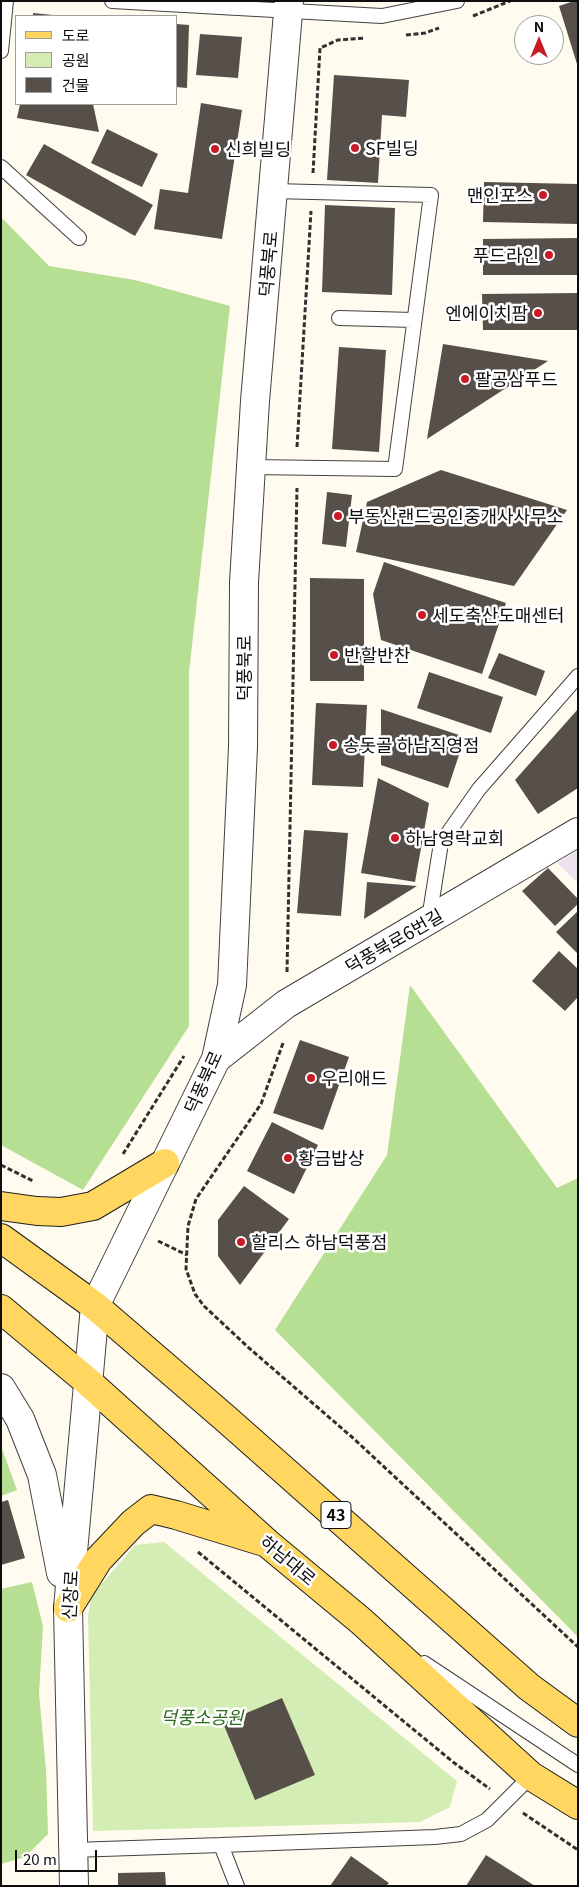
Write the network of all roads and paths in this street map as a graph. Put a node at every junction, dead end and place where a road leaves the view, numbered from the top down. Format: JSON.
{"nodes":[{"id":1,"x":6,"y":1,"type":"edge"},
{"id":2,"x":112,"y":1,"type":"edge"},
{"id":3,"x":457,"y":1,"type":"edge"},
{"id":4,"x":156,"y":2,"type":"edge"},
{"id":5,"x":426,"y":5,"type":"edge"},
{"id":6,"x":289,"y":6,"type":"edge"},
{"id":7,"x":338,"y":40,"type":"dead end"},
{"id":8,"x":1,"y":51,"type":"edge"},
{"id":9,"x":1,"y":167,"type":"edge"},
{"id":10,"x":273,"y":191,"type":"junction"},
{"id":11,"x":312,"y":192,"type":"junction"},
{"id":12,"x":79,"y":238,"type":"dead end"},
{"id":13,"x":339,"y":318,"type":"dead end"},
{"id":14,"x":414,"y":320,"type":"junction"},
{"id":15,"x":251,"y":467,"type":"junction"},
{"id":16,"x":297,"y":468,"type":"junction"},
{"id":17,"x":578,"y":676,"type":"edge"},
{"id":18,"x":290,"y":802,"type":"dead end"},
{"id":19,"x":578,"y":832,"type":"edge"},
{"id":20,"x":429,"y":920,"type":"junction"},
{"id":21,"x":216,"y":1060,"type":"junction"},
{"id":22,"x":165,"y":1162,"type":"junction"},
{"id":23,"x":1,"y":1206,"type":"edge"},
{"id":24,"x":1,"y":1238,"type":"edge"},
{"id":25,"x":187,"y":1255,"type":"dead end"},
{"id":26,"x":95,"y":1306,"type":"junction"},
{"id":27,"x":1,"y":1309,"type":"edge"},
{"id":28,"x":87,"y":1381,"type":"junction"},
{"id":29,"x":1,"y":1388,"type":"edge"},
{"id":30,"x":267,"y":1543,"type":"junction"},
{"id":31,"x":197,"y":1551,"type":"dead end"},
{"id":32,"x":68,"y":1608,"type":"junction"},
{"id":33,"x":361,"y":1622,"type":"junction"},
{"id":34,"x":578,"y":1647,"type":"edge"},
{"id":35,"x":578,"y":1723,"type":"edge"},
{"id":36,"x":578,"y":1765,"type":"edge"},
{"id":37,"x":531,"y":1776,"type":"junction"},
{"id":38,"x":505,"y":1801,"type":"junction"},
{"id":39,"x":578,"y":1805,"type":"edge"},
{"id":40,"x":221,"y":1844,"type":"junction"},
{"id":41,"x":73,"y":1850,"type":"junction"},
{"id":42,"x":578,"y":1850,"type":"edge"},
{"id":43,"x":74,"y":1886,"type":"edge"},
{"id":44,"x":237,"y":1886,"type":"edge"}],
"edges":[{"from":1,"to":8,"type":"lane"},
{"from":2,"to":4,"type":"lane"},
{"from":3,"to":5,"type":"lane"},
{"from":4,"to":6,"type":"lane"},
{"from":5,"to":6,"type":"lane"},
{"from":6,"to":10,"type":"street","name":"덕풍북로"},
{"from":7,"to":11,"type":"path"},
{"from":9,"to":12,"type":"lane"},
{"from":10,"to":11,"type":"lane"},
{"from":10,"to":15,"type":"street","name":"덕풍북로"},
{"from":11,"to":14,"type":"lane"},
{"from":11,"to":16,"type":"path"},
{"from":13,"to":14,"type":"lane"},
{"from":14,"to":16,"type":"lane"},
{"from":15,"to":16,"type":"lane"},
{"from":15,"to":21,"type":"street","name":"덕풍북로"},
{"from":16,"to":18,"type":"path"},
{"from":17,"to":20,"type":"lane"},
{"from":19,"to":20,"type":"street","name":"덕풍북로6번길"},
{"from":20,"to":21,"type":"street","name":"덕풍북로6번길"},
{"from":21,"to":22,"type":"street","name":"덕풍북로"},
{"from":22,"to":23,"type":"main road"},
{"from":22,"to":26,"type":"street","name":"덕풍북로"},
{"from":24,"to":26,"type":"main road","number":"43"},
{"from":25,"to":34,"type":"path"},
{"from":26,"to":28,"type":"street","name":"신장로"},
{"from":26,"to":35,"type":"main road","number":"43"},
{"from":27,"to":28,"type":"main road","name":"하남대로"},
{"from":28,"to":30,"type":"main road","name":"하남대로"},
{"from":28,"to":32,"type":"street","name":"신장로"},
{"from":29,"to":32,"type":"street"},
{"from":30,"to":32,"type":"main road"},
{"from":30,"to":33,"type":"main road","name":"하남대로"},
{"from":31,"to":38,"type":"path"},
{"from":32,"to":41,"type":"street","name":"신장로"},
{"from":33,"to":36,"type":"lane"},
{"from":33,"to":37,"type":"main road","name":"하남대로"},
{"from":37,"to":38,"type":"lane"},
{"from":37,"to":39,"type":"main road","name":"하남대로"},
{"from":38,"to":40,"type":"lane"},
{"from":38,"to":42,"type":"path"},
{"from":40,"to":41,"type":"lane"},
{"from":40,"to":44,"type":"lane"},
{"from":41,"to":43,"type":"street","name":"신장로"}]}
